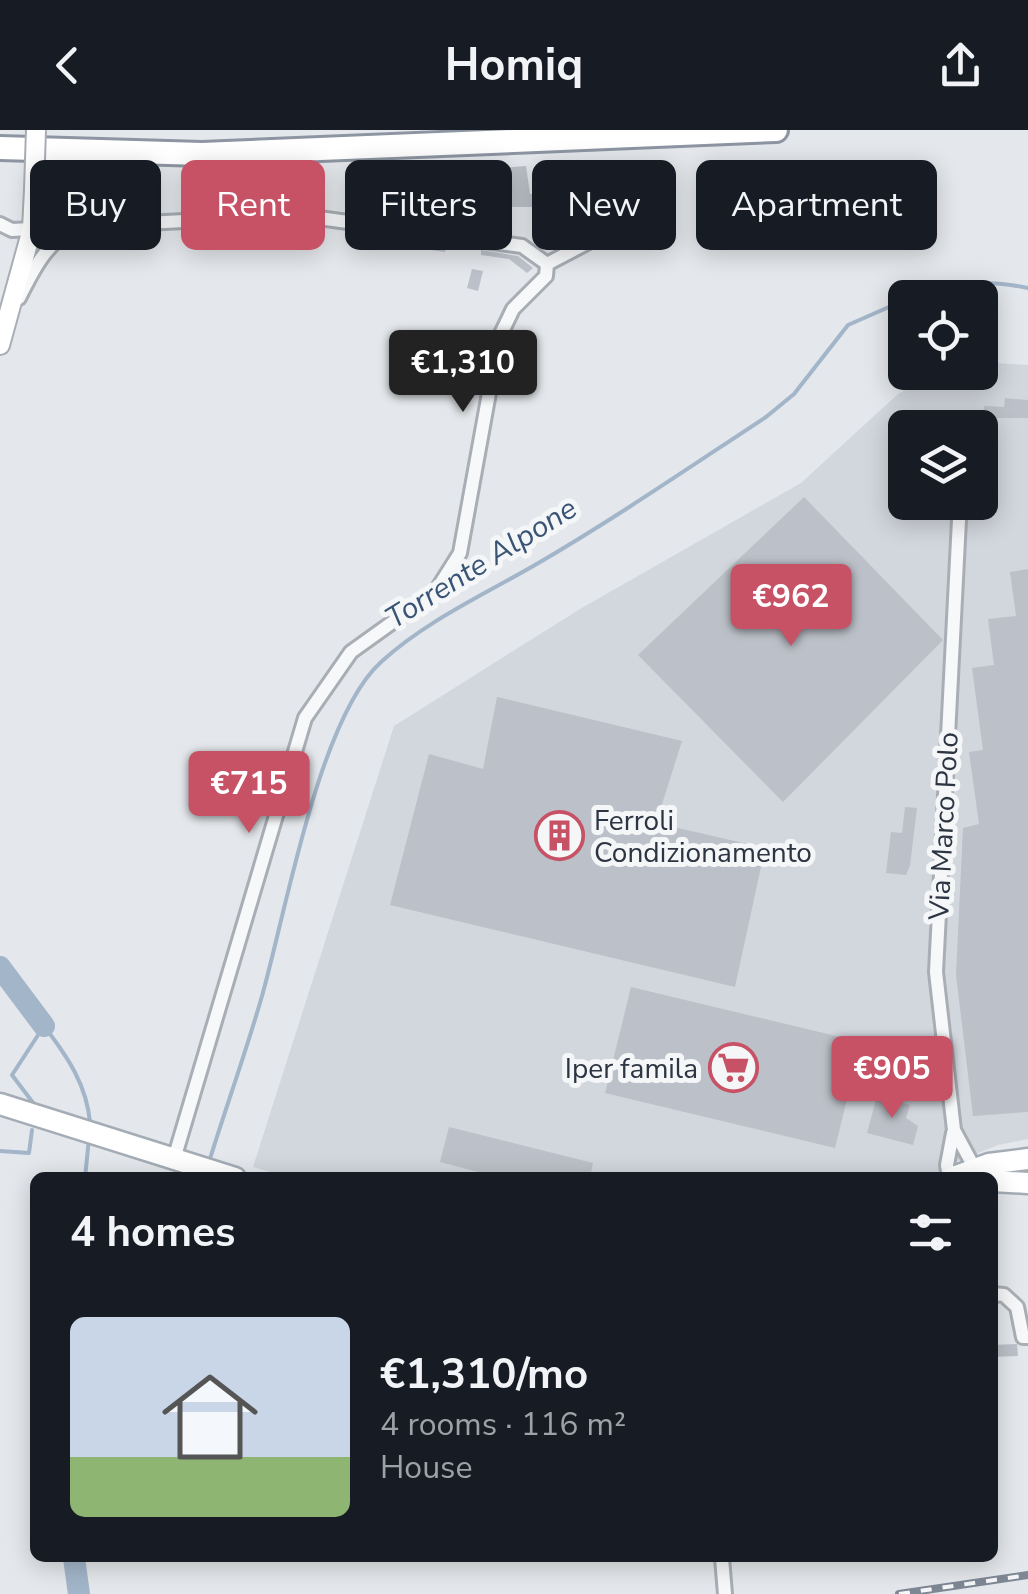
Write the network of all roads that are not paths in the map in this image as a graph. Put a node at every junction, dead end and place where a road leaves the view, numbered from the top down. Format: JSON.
{"nodes":[{"id":1,"x":36,"y":130,"type":"edge"},
{"id":2,"x":776,"y":130,"type":"edge"},
{"id":3,"x":0,"y":148,"type":"edge"},
{"id":4,"x":35,"y":160,"type":"edge"},
{"id":5,"x":161,"y":221,"type":"edge"},
{"id":6,"x":0,"y":224,"type":"edge"},
{"id":7,"x":30,"y":228,"type":"edge"},
{"id":8,"x":30,"y":237,"type":"edge"},
{"id":9,"x":47,"y":250,"type":"edge"},
{"id":10,"x":574,"y":250,"type":"edge"},
{"id":11,"x":547,"y":264,"type":"junction"},
{"id":12,"x":14,"y":306,"type":"junction"},
{"id":13,"x":0,"y":345,"type":"edge"},
{"id":14,"x":959,"y":520,"type":"dead end"},
{"id":15,"x":0,"y":1104,"type":"edge"},
{"id":16,"x":0,"y":1114,"type":"edge"},
{"id":17,"x":57,"y":1124,"type":"junction"},
{"id":18,"x":954,"y":1130,"type":"junction"},
{"id":19,"x":1028,"y":1159,"type":"edge"},
{"id":20,"x":183,"y":1161,"type":"junction"},
{"id":21,"x":217,"y":1172,"type":"edge"},
{"id":22,"x":948,"y":1172,"type":"edge"},
{"id":23,"x":982,"y":1172,"type":"edge"},
{"id":24,"x":992,"y":1172,"type":"edge"},
{"id":25,"x":998,"y":1177,"type":"edge"},
{"id":26,"x":1028,"y":1182,"type":"edge"},
{"id":27,"x":998,"y":1294,"type":"edge"},
{"id":28,"x":1028,"y":1337,"type":"edge"},
{"id":29,"x":722,"y":1562,"type":"edge"},
{"id":30,"x":725,"y":1594,"type":"edge"}],
"edges":[{"from":1,"to":4,"type":"street","bridge":true},
{"from":2,"to":3,"type":"highway"},
{"from":5,"to":11,"type":"street"},
{"from":6,"to":7,"type":"street"},
{"from":8,"to":12,"type":"street"},
{"from":9,"to":12,"type":"street"},
{"from":10,"to":11,"type":"street"},
{"from":11,"to":20,"type":"street"},
{"from":12,"to":13,"type":"street"},
{"from":14,"to":18,"type":"street","name":"Via Marco Polo"},
{"from":15,"to":17,"type":"main road"},
{"from":16,"to":17,"type":"main road"},
{"from":17,"to":20,"type":"main road"},
{"from":18,"to":22,"type":"street","name":"Via Marco Polo"},
{"from":18,"to":23,"type":"street","name":"Via Marco Polo"},
{"from":19,"to":24,"type":"main road"},
{"from":20,"to":21,"type":"main road"},
{"from":25,"to":26,"type":"main road"},
{"from":27,"to":28,"type":"street"},
{"from":29,"to":30,"type":"street"}]}
